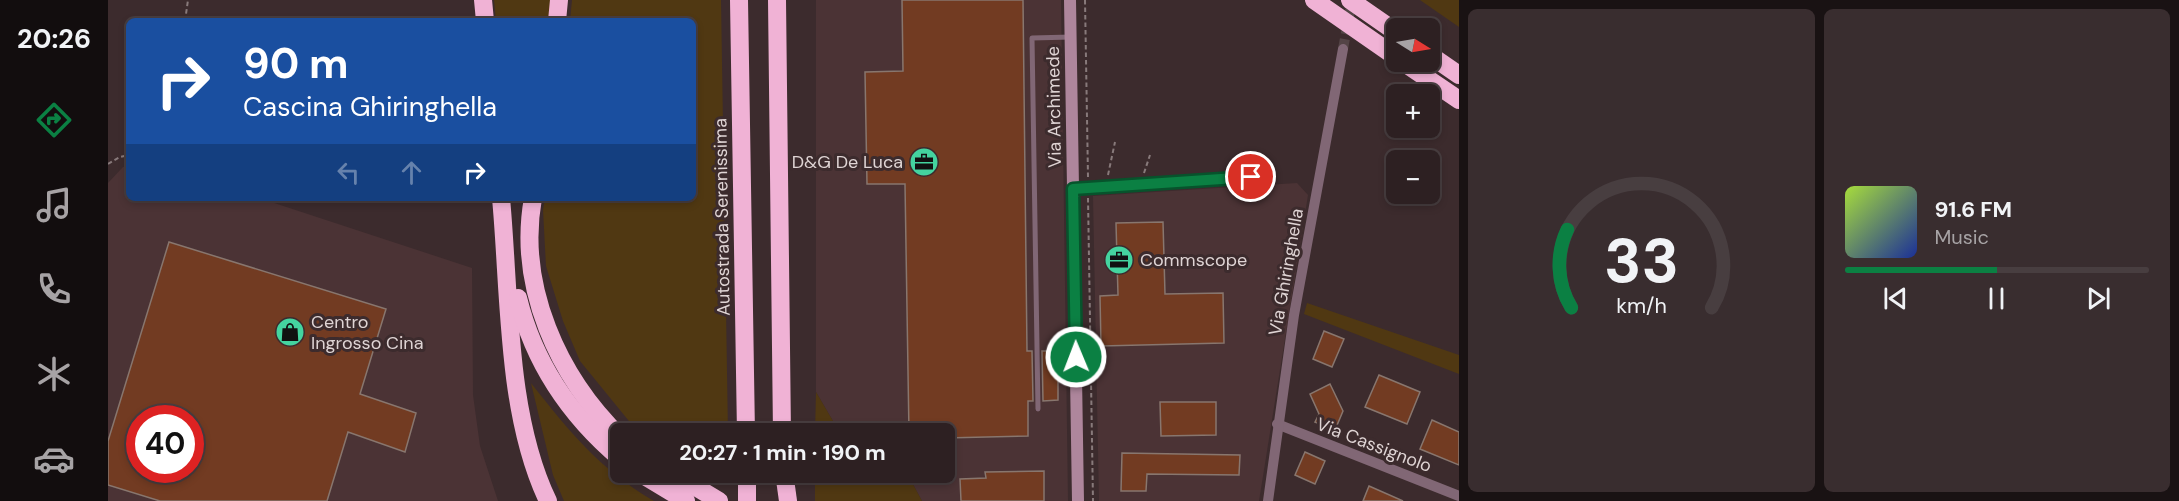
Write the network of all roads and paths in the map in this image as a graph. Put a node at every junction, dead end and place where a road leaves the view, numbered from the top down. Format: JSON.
{"nodes":[{"id":1,"x":188,"y":0,"type":"edge"},
{"id":2,"x":483,"y":0,"type":"edge"},
{"id":3,"x":559,"y":0,"type":"edge"},
{"id":4,"x":740,"y":0,"type":"edge"},
{"id":5,"x":777,"y":0,"type":"edge"},
{"id":6,"x":1070,"y":0,"type":"edge"},
{"id":7,"x":1085,"y":0,"type":"edge"},
{"id":8,"x":1314,"y":0,"type":"edge"},
{"id":9,"x":1350,"y":0,"type":"edge"},
{"id":10,"x":185,"y":18,"type":"edge"},
{"id":11,"x":485,"y":18,"type":"edge"},
{"id":12,"x":557,"y":18,"type":"edge"},
{"id":13,"x":1386,"y":25,"type":"edge"},
{"id":14,"x":1071,"y":37,"type":"junction"},
{"id":15,"x":1343,"y":49,"type":"tunnel mouth"},
{"id":16,"x":1386,"y":50,"type":"edge"},
{"id":17,"x":1440,"y":62,"type":"edge"},
{"id":18,"x":1418,"y":72,"type":"edge"},
{"id":19,"x":1459,"y":75,"type":"edge"},
{"id":20,"x":1459,"y":100,"type":"edge"},
{"id":21,"x":1115,"y":142,"type":"dead end"},
{"id":22,"x":1150,"y":155,"type":"dead end"},
{"id":23,"x":126,"y":156,"type":"edge"},
{"id":24,"x":108,"y":164,"type":"edge"},
{"id":25,"x":1251,"y":177,"type":"dead end"},
{"id":26,"x":1140,"y":184,"type":"junction"},
{"id":27,"x":1105,"y":186,"type":"junction"},
{"id":28,"x":1088,"y":188,"type":"junction"},
{"id":29,"x":1073,"y":189,"type":"junction"},
{"id":30,"x":501,"y":201,"type":"edge"},
{"id":31,"x":532,"y":201,"type":"edge"},
{"id":32,"x":506,"y":247,"type":"junction"},
{"id":33,"x":1038,"y":409,"type":"dead end"},
{"id":34,"x":746,"y":423,"type":"edge"},
{"id":35,"x":782,"y":423,"type":"edge"},
{"id":36,"x":1277,"y":424,"type":"junction"},
{"id":37,"x":610,"y":425,"type":"edge"},
{"id":38,"x":610,"y":449,"type":"edge"},
{"id":39,"x":656,"y":483,"type":"edge"},
{"id":40,"x":689,"y":483,"type":"edge"},
{"id":41,"x":747,"y":483,"type":"edge"},
{"id":42,"x":783,"y":483,"type":"edge"},
{"id":43,"x":785,"y":483,"type":"edge"},
{"id":44,"x":1459,"y":496,"type":"edge"},
{"id":45,"x":548,"y":501,"type":"edge"},
{"id":46,"x":686,"y":501,"type":"edge"},
{"id":47,"x":719,"y":501,"type":"edge"},
{"id":48,"x":747,"y":501,"type":"edge"},
{"id":49,"x":783,"y":501,"type":"edge"},
{"id":50,"x":788,"y":501,"type":"edge"},
{"id":51,"x":1078,"y":501,"type":"edge"},
{"id":52,"x":1093,"y":501,"type":"edge"},
{"id":53,"x":1268,"y":501,"type":"edge"}],
"edges":[{"from":1,"to":10,"type":"path"},
{"from":2,"to":11,"type":"highway"},
{"from":3,"to":12,"type":"highway"},
{"from":4,"to":34,"type":"highway","name":"Autostrada Serenissima"},
{"from":5,"to":35,"type":"highway"},
{"from":6,"to":14,"type":"street","name":"Via Archimede"},
{"from":7,"to":28,"type":"path"},
{"from":8,"to":16,"type":"highway"},
{"from":9,"to":13,"type":"highway"},
{"from":14,"to":29,"type":"street","name":"Via Archimede"},
{"from":14,"to":33,"type":"lane"},
{"from":15,"to":36,"type":"street","name":"Via Ghiringhella"},
{"from":17,"to":19,"type":"highway"},
{"from":18,"to":20,"type":"highway"},
{"from":21,"to":27,"type":"path"},
{"from":22,"to":26,"type":"path"},
{"from":23,"to":24,"type":"path"},
{"from":25,"to":26,"type":"street"},
{"from":26,"to":27,"type":"street"},
{"from":27,"to":28,"type":"street"},
{"from":28,"to":29,"type":"street"},
{"from":28,"to":52,"type":"path"},
{"from":29,"to":51,"type":"street","name":"Via Archimede"},
{"from":30,"to":32,"type":"highway"},
{"from":31,"to":37,"type":"highway"},
{"from":32,"to":38,"type":"highway"},
{"from":32,"to":45,"type":"highway"},
{"from":36,"to":44,"type":"street","name":"Via Cassignolo"},
{"from":36,"to":53,"type":"street","name":"Via Ghiringhella"},
{"from":39,"to":46,"type":"highway"},
{"from":40,"to":47,"type":"highway"},
{"from":41,"to":48,"type":"highway"},
{"from":42,"to":49,"type":"highway"},
{"from":43,"to":50,"type":"highway"}]}
